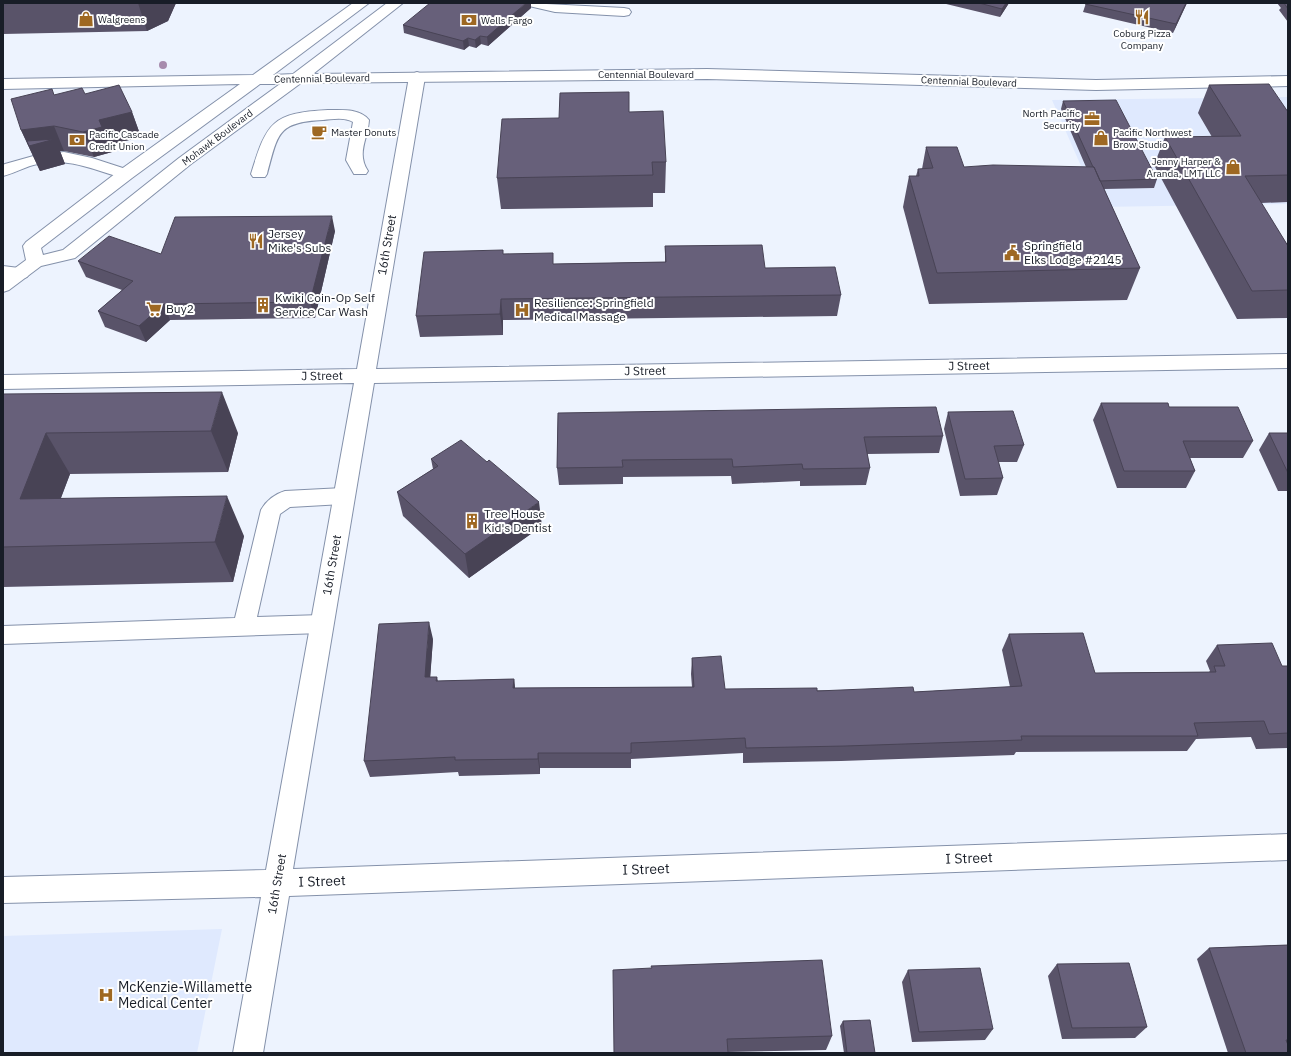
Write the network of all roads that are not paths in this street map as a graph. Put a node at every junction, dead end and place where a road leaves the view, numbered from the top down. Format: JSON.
{"nodes":[{"id":1,"x":362,"y":3,"type":"edge"},
{"id":2,"x":396,"y":3,"type":"edge"},
{"id":3,"x":534,"y":3,"type":"edge"},
{"id":4,"x":563,"y":3,"type":"edge"},
{"id":5,"x":589,"y":3,"type":"edge"},
{"id":6,"x":624,"y":12,"type":"junction"},
{"id":7,"x":417,"y":77,"type":"junction"},
{"id":8,"x":296,"y":78,"type":"junction"},
{"id":9,"x":259,"y":79,"type":"junction"},
{"id":10,"x":1288,"y":81,"type":"edge"},
{"id":11,"x":3,"y":84,"type":"edge"},
{"id":12,"x":360,"y":171,"type":"dead end"},
{"id":13,"x":3,"y":172,"type":"edge"},
{"id":14,"x":126,"y":174,"type":"junction"},
{"id":15,"x":260,"y":174,"type":"dead end"},
{"id":16,"x":35,"y":262,"type":"junction"},
{"id":17,"x":12,"y":272,"type":"edge"},
{"id":18,"x":3,"y":286,"type":"edge"},
{"id":19,"x":1288,"y":361,"type":"edge"},
{"id":20,"x":364,"y":376,"type":"junction"},
{"id":21,"x":4,"y":384,"type":"edge"},
{"id":22,"x":344,"y":496,"type":"junction"},
{"id":23,"x":322,"y":624,"type":"junction"},
{"id":24,"x":244,"y":627,"type":"junction"},
{"id":25,"x":3,"y":635,"type":"edge"},
{"id":26,"x":1288,"y":847,"type":"edge"},
{"id":27,"x":277,"y":882,"type":"junction"},
{"id":28,"x":3,"y":890,"type":"edge"},
{"id":29,"x":248,"y":1053,"type":"edge"}],
"edges":[{"from":1,"to":9,"type":"street","name":"Mohawk Boulevard"},
{"from":2,"to":8,"type":"street","name":"Mohawk Boulevard"},
{"from":3,"to":6,"type":"lane"},
{"from":4,"to":6,"type":"lane"},
{"from":5,"to":6,"type":"lane"},
{"from":7,"to":8,"type":"street","name":"Centennial Boulevard"},
{"from":7,"to":10,"type":"street","name":"Centennial Boulevard"},
{"from":7,"to":20,"type":"street","name":"16th Street"},
{"from":8,"to":9,"type":"street","name":"Centennial Boulevard"},
{"from":8,"to":16,"type":"street","name":"Mohawk Boulevard"},
{"from":9,"to":11,"type":"street","name":"Centennial Boulevard"},
{"from":9,"to":14,"type":"street","name":"Mohawk Boulevard"},
{"from":12,"to":15,"type":"lane"},
{"from":13,"to":14,"type":"lane"},
{"from":14,"to":16,"type":"street","name":"Mohawk Boulevard"},
{"from":16,"to":17,"type":"street","name":"Mohawk Boulevard"},
{"from":17,"to":18,"type":"street","name":"Mohawk Boulevard"},
{"from":19,"to":20,"type":"street","name":"J Street"},
{"from":20,"to":21,"type":"street","name":"J Street"},
{"from":20,"to":22,"type":"street","name":"16th Street"},
{"from":22,"to":23,"type":"street","name":"16th Street"},
{"from":22,"to":24,"type":"lane"},
{"from":23,"to":24,"type":"lane"},
{"from":23,"to":27,"type":"street","name":"16th Street"},
{"from":24,"to":25,"type":"lane"},
{"from":26,"to":27,"type":"street","name":"I Street"},
{"from":27,"to":28,"type":"street","name":"I Street"},
{"from":27,"to":29,"type":"street","name":"16th Street"}]}
